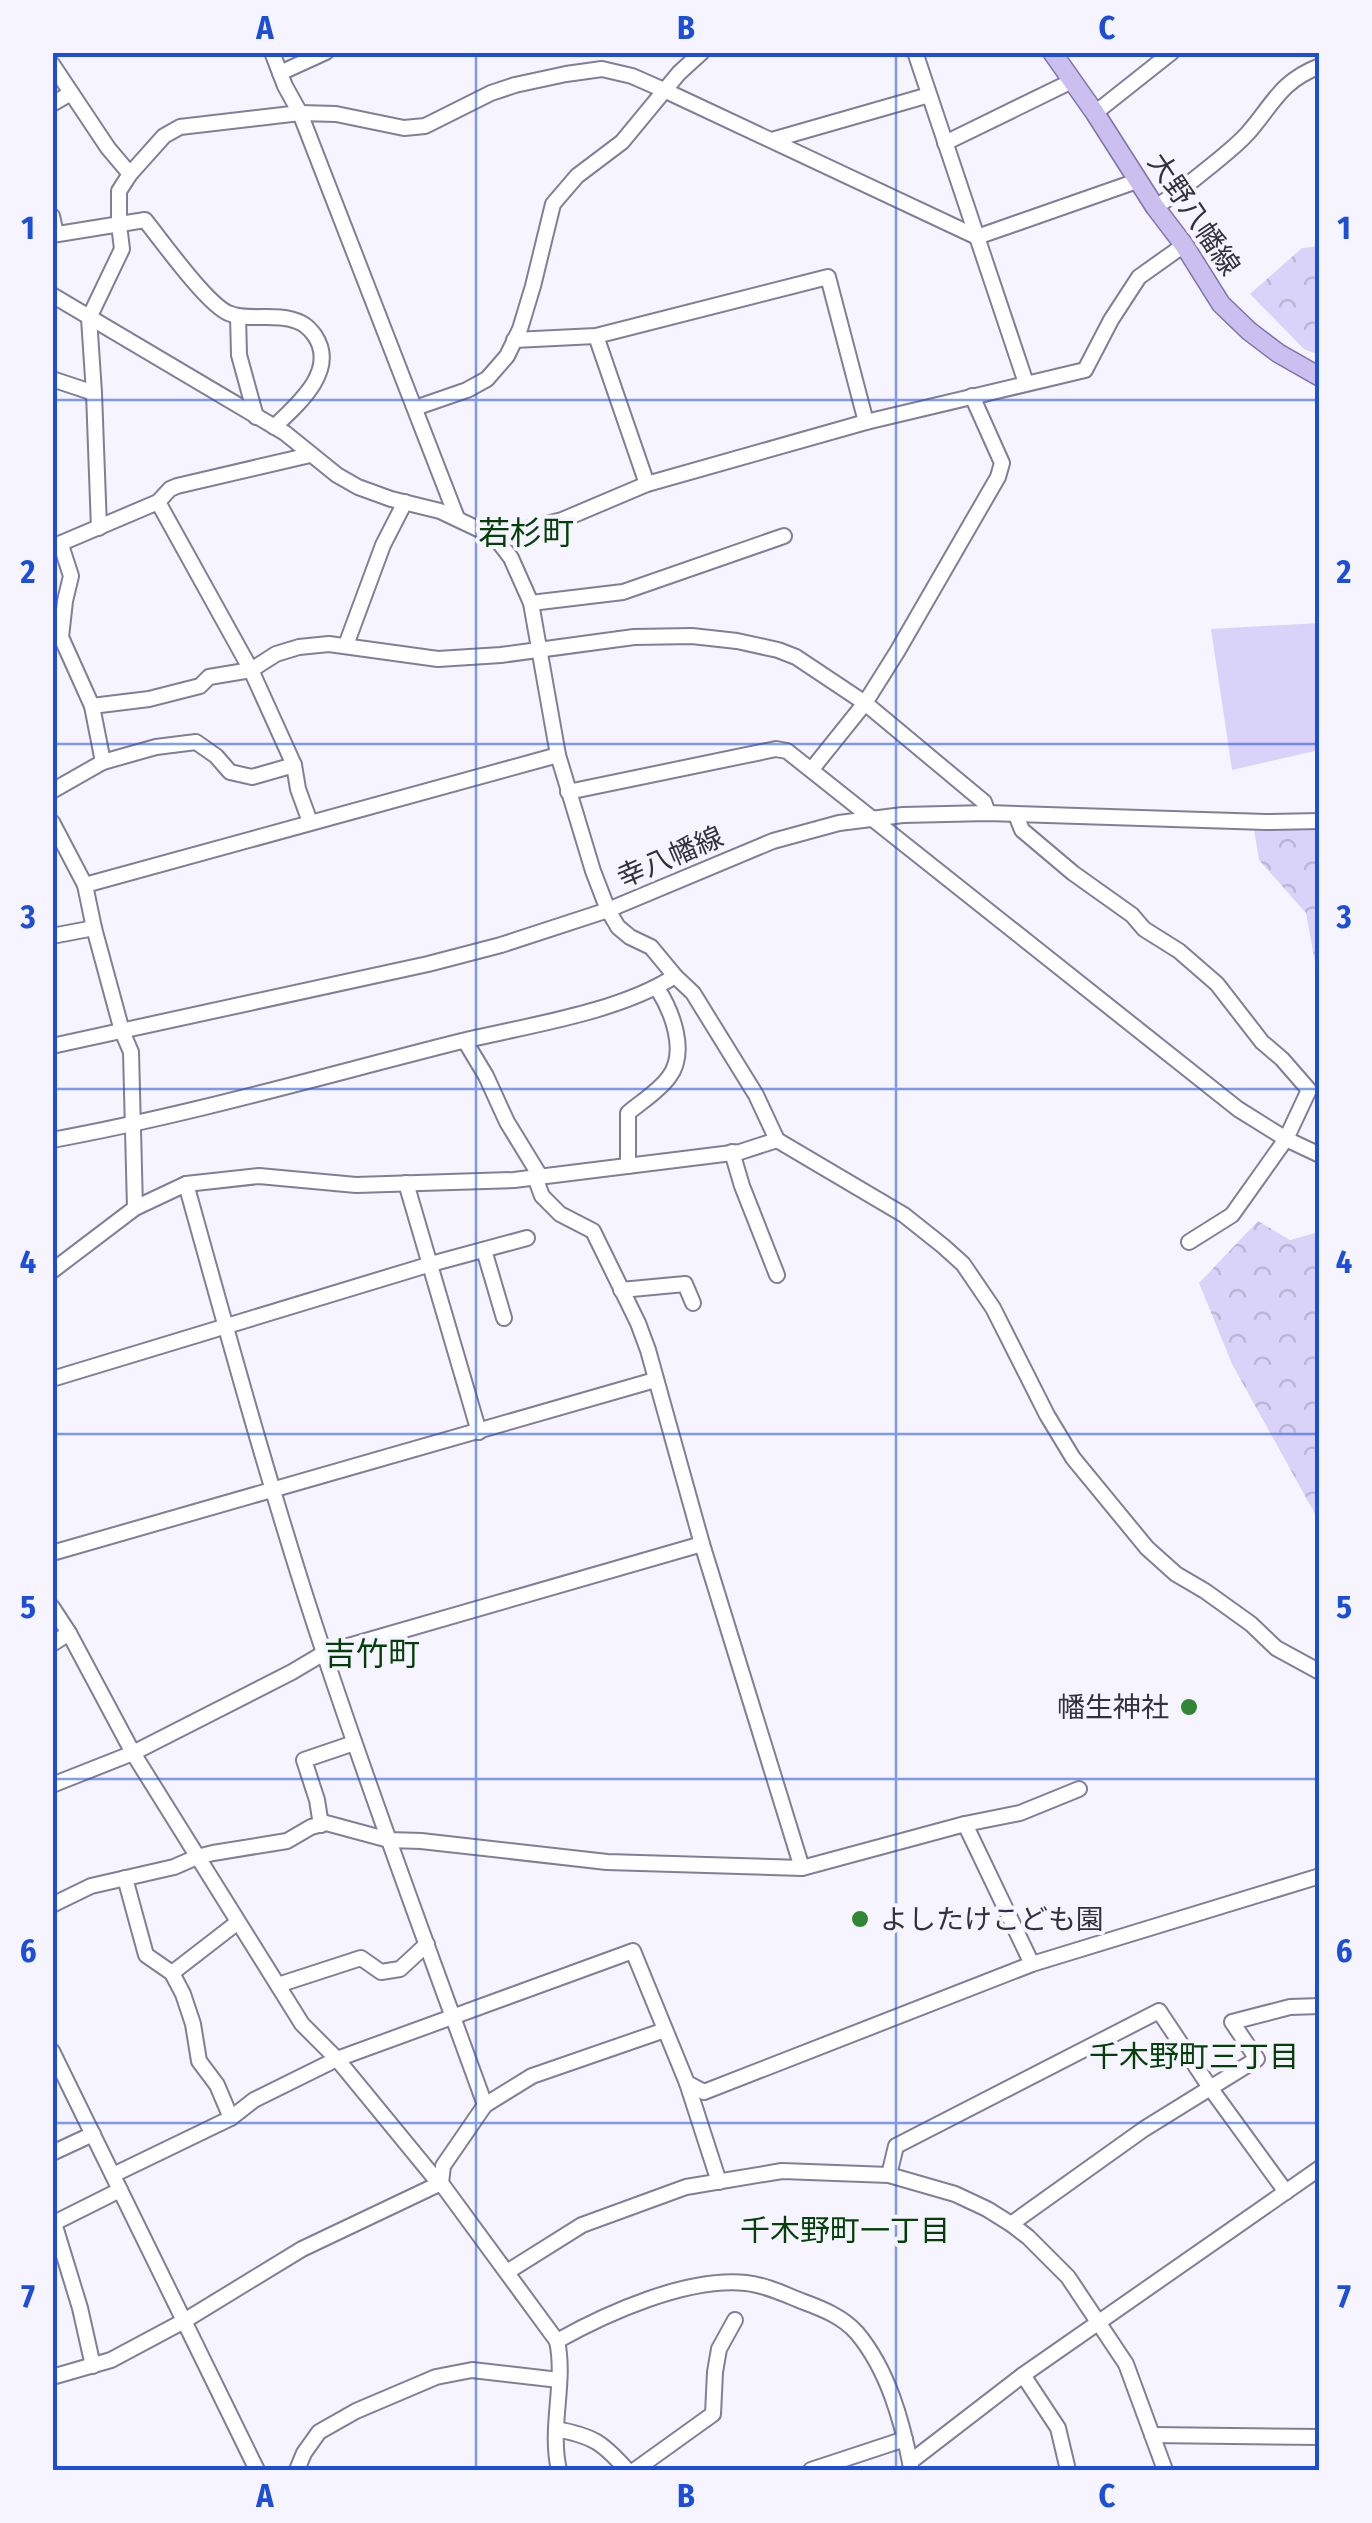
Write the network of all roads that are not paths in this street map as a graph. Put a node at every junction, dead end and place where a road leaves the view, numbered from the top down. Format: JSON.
{"nodes":[{"id":1,"x":272,"y":52,"type":"edge"},
{"id":2,"x":326,"y":52,"type":"edge"},
{"id":3,"x":702,"y":52,"type":"edge"},
{"id":4,"x":915,"y":52,"type":"edge"},
{"id":5,"x":1052,"y":52,"type":"edge"},
{"id":6,"x":1172,"y":52,"type":"edge"},
{"id":7,"x":52,"y":64,"type":"edge"},
{"id":8,"x":1320,"y":66,"type":"edge"},
{"id":9,"x":280,"y":73,"type":"junction"},
{"id":10,"x":1072,"y":81,"type":"junction"},
{"id":11,"x":666,"y":90,"type":"junction"},
{"id":12,"x":72,"y":93,"type":"junction"},
{"id":13,"x":929,"y":95,"type":"junction"},
{"id":14,"x":52,"y":104,"type":"edge"},
{"id":15,"x":300,"y":113,"type":"junction"},
{"id":16,"x":1095,"y":113,"type":"junction"},
{"id":17,"x":772,"y":140,"type":"junction"},
{"id":18,"x":946,"y":143,"type":"junction"},
{"id":19,"x":130,"y":174,"type":"junction"},
{"id":20,"x":1138,"y":180,"type":"junction"},
{"id":21,"x":1155,"y":207,"type":"junction"},
{"id":22,"x":52,"y":216,"type":"edge"},
{"id":23,"x":119,"y":225,"type":"junction"},
{"id":24,"x":54,"y":234,"type":"edge"},
{"id":25,"x":977,"y":237,"type":"junction"},
{"id":26,"x":1184,"y":245,"type":"junction"},
{"id":27,"x":52,"y":295,"type":"edge"},
{"id":28,"x":238,"y":316,"type":"junction"},
{"id":29,"x":89,"y":318,"type":"junction"},
{"id":30,"x":596,"y":336,"type":"junction"},
{"id":31,"x":514,"y":340,"type":"junction"},
{"id":32,"x":1320,"y":377,"type":"edge"},
{"id":33,"x":52,"y":379,"type":"edge"},
{"id":34,"x":1026,"y":383,"type":"junction"},
{"id":35,"x":94,"y":393,"type":"junction"},
{"id":36,"x":972,"y":396,"type":"junction"},
{"id":37,"x":415,"y":408,"type":"junction"},
{"id":38,"x":256,"y":416,"type":"junction"},
{"id":39,"x":866,"y":422,"type":"junction"},
{"id":40,"x":274,"y":428,"type":"junction"},
{"id":41,"x":310,"y":456,"type":"junction"},
{"id":42,"x":647,"y":484,"type":"junction"},
{"id":43,"x":158,"y":502,"type":"junction"},
{"id":44,"x":405,"y":502,"type":"junction"},
{"id":45,"x":457,"y":518,"type":"junction"},
{"id":46,"x":99,"y":528,"type":"junction"},
{"id":47,"x":784,"y":536,"type":"dead end"},
{"id":48,"x":495,"y":537,"type":"junction"},
{"id":49,"x":57,"y":546,"type":"edge"},
{"id":50,"x":532,"y":603,"type":"junction"},
{"id":51,"x":346,"y":645,"type":"junction"},
{"id":52,"x":538,"y":649,"type":"junction"},
{"id":53,"x":52,"y":660,"type":"edge"},
{"id":54,"x":72,"y":660,"type":"junction"},
{"id":55,"x":251,"y":670,"type":"junction"},
{"id":56,"x":865,"y":702,"type":"junction"},
{"id":57,"x":92,"y":706,"type":"junction"},
{"id":58,"x":558,"y":755,"type":"junction"},
{"id":59,"x":103,"y":762,"type":"junction"},
{"id":60,"x":294,"y":765,"type":"junction"},
{"id":61,"x":812,"y":769,"type":"junction"},
{"id":62,"x":52,"y":791,"type":"edge"},
{"id":63,"x":568,"y":792,"type":"junction"},
{"id":64,"x":988,"y":813,"type":"junction"},
{"id":65,"x":1016,"y":814,"type":"junction"},
{"id":66,"x":872,"y":818,"type":"junction"},
{"id":67,"x":1320,"y":820,"type":"edge"},
{"id":68,"x":52,"y":822,"type":"edge"},
{"id":69,"x":310,"y":822,"type":"junction"},
{"id":70,"x":85,"y":886,"type":"junction"},
{"id":71,"x":608,"y":910,"type":"junction"},
{"id":72,"x":94,"y":928,"type":"junction"},
{"id":73,"x":52,"y":936,"type":"edge"},
{"id":74,"x":675,"y":976,"type":"junction"},
{"id":75,"x":658,"y":988,"type":"junction"},
{"id":76,"x":122,"y":1031,"type":"junction"},
{"id":77,"x":465,"y":1041,"type":"junction"},
{"id":78,"x":52,"y":1046,"type":"edge"},
{"id":79,"x":133,"y":1125,"type":"junction"},
{"id":80,"x":1286,"y":1139,"type":"junction"},
{"id":81,"x":52,"y":1140,"type":"edge"},
{"id":82,"x":777,"y":1140,"type":"junction"},
{"id":83,"x":732,"y":1152,"type":"junction"},
{"id":84,"x":1320,"y":1154,"type":"edge"},
{"id":85,"x":628,"y":1166,"type":"junction"},
{"id":86,"x":538,"y":1177,"type":"junction"},
{"id":87,"x":406,"y":1183,"type":"junction"},
{"id":88,"x":186,"y":1184,"type":"junction"},
{"id":89,"x":134,"y":1208,"type":"junction"},
{"id":90,"x":527,"y":1238,"type":"dead end"},
{"id":91,"x":1189,"y":1242,"type":"dead end"},
{"id":92,"x":484,"y":1250,"type":"junction"},
{"id":93,"x":431,"y":1264,"type":"junction"},
{"id":94,"x":52,"y":1271,"type":"edge"},
{"id":95,"x":777,"y":1275,"type":"dead end"},
{"id":96,"x":621,"y":1290,"type":"junction"},
{"id":97,"x":692,"y":1303,"type":"dead end"},
{"id":98,"x":504,"y":1318,"type":"dead end"},
{"id":99,"x":226,"y":1328,"type":"junction"},
{"id":100,"x":52,"y":1378,"type":"edge"},
{"id":101,"x":655,"y":1380,"type":"junction"},
{"id":102,"x":480,"y":1432,"type":"junction"},
{"id":103,"x":273,"y":1489,"type":"junction"},
{"id":104,"x":702,"y":1544,"type":"junction"},
{"id":105,"x":52,"y":1554,"type":"edge"},
{"id":106,"x":52,"y":1607,"type":"edge"},
{"id":107,"x":69,"y":1634,"type":"junction"},
{"id":108,"x":52,"y":1644,"type":"edge"},
{"id":109,"x":324,"y":1653,"type":"junction"},
{"id":110,"x":1320,"y":1672,"type":"edge"},
{"id":111,"x":354,"y":1742,"type":"junction"},
{"id":112,"x":133,"y":1753,"type":"junction"},
{"id":113,"x":52,"y":1786,"type":"edge"},
{"id":114,"x":1079,"y":1789,"type":"dead end"},
{"id":115,"x":321,"y":1824,"type":"junction"},
{"id":116,"x":965,"y":1824,"type":"junction"},
{"id":117,"x":389,"y":1840,"type":"junction"},
{"id":118,"x":197,"y":1857,"type":"junction"},
{"id":119,"x":802,"y":1868,"type":"junction"},
{"id":120,"x":1320,"y":1876,"type":"edge"},
{"id":121,"x":125,"y":1878,"type":"junction"},
{"id":122,"x":52,"y":1905,"type":"edge"},
{"id":123,"x":238,"y":1922,"type":"junction"},
{"id":124,"x":427,"y":1944,"type":"junction"},
{"id":125,"x":1032,"y":1964,"type":"junction"},
{"id":126,"x":172,"y":1973,"type":"junction"},
{"id":127,"x":278,"y":1985,"type":"junction"},
{"id":128,"x":1320,"y":2006,"type":"edge"},
{"id":129,"x":453,"y":2017,"type":"junction"},
{"id":130,"x":665,"y":2030,"type":"junction"},
{"id":131,"x":52,"y":2051,"type":"edge"},
{"id":132,"x":337,"y":2059,"type":"junction"},
{"id":133,"x":687,"y":2083,"type":"junction"},
{"id":134,"x":1211,"y":2088,"type":"junction"},
{"id":135,"x":486,"y":2105,"type":"junction"},
{"id":136,"x":231,"y":2118,"type":"junction"},
{"id":137,"x":93,"y":2134,"type":"junction"},
{"id":138,"x":54,"y":2150,"type":"edge"},
{"id":139,"x":1320,"y":2168,"type":"edge"},
{"id":140,"x":113,"y":2175,"type":"junction"},
{"id":141,"x":889,"y":2175,"type":"junction"},
{"id":142,"x":719,"y":2182,"type":"junction"},
{"id":143,"x":441,"y":2183,"type":"junction"},
{"id":144,"x":120,"y":2190,"type":"junction"},
{"id":145,"x":1286,"y":2192,"type":"junction"},
{"id":146,"x":1011,"y":2224,"type":"junction"},
{"id":147,"x":507,"y":2272,"type":"junction"},
{"id":148,"x":735,"y":2320,"type":"dead end"},
{"id":149,"x":184,"y":2321,"type":"junction"},
{"id":150,"x":1100,"y":2322,"type":"junction"},
{"id":151,"x":557,"y":2341,"type":"junction"},
{"id":152,"x":93,"y":2366,"type":"junction"},
{"id":153,"x":1023,"y":2375,"type":"junction"},
{"id":154,"x":52,"y":2377,"type":"edge"},
{"id":155,"x":559,"y":2380,"type":"junction"},
{"id":156,"x":556,"y":2429,"type":"junction"},
{"id":157,"x":1152,"y":2436,"type":"junction"},
{"id":158,"x":1320,"y":2438,"type":"edge"},
{"id":159,"x":905,"y":2439,"type":"junction"},
{"id":160,"x":911,"y":2466,"type":"edge"},
{"id":161,"x":257,"y":2470,"type":"edge"},
{"id":162,"x":297,"y":2470,"type":"edge"},
{"id":163,"x":559,"y":2470,"type":"edge"},
{"id":164,"x":627,"y":2470,"type":"edge"},
{"id":165,"x":635,"y":2470,"type":"edge"},
{"id":166,"x":811,"y":2470,"type":"edge"},
{"id":167,"x":1068,"y":2470,"type":"edge"},
{"id":168,"x":1165,"y":2470,"type":"edge"}],
"edges":[{"from":1,"to":9,"type":"street"},
{"from":2,"to":9,"type":"street"},
{"from":3,"to":11,"type":"street"},
{"from":4,"to":13,"type":"street"},
{"from":5,"to":10,"type":"main road","name":"大野八幡線"},
{"from":6,"to":16,"type":"street"},
{"from":7,"to":12,"type":"street"},
{"from":8,"to":21,"type":"street"},
{"from":9,"to":15,"type":"street"},
{"from":10,"to":16,"type":"main road","name":"大野八幡線"},
{"from":10,"to":18,"type":"street"},
{"from":11,"to":15,"type":"street"},
{"from":11,"to":17,"type":"street"},
{"from":11,"to":31,"type":"street"},
{"from":12,"to":14,"type":"street"},
{"from":12,"to":19,"type":"street"},
{"from":13,"to":17,"type":"street"},
{"from":13,"to":18,"type":"street"},
{"from":15,"to":19,"type":"street"},
{"from":15,"to":37,"type":"street"},
{"from":16,"to":20,"type":"main road","name":"大野八幡線"},
{"from":17,"to":25,"type":"street"},
{"from":18,"to":25,"type":"street"},
{"from":19,"to":23,"type":"street"},
{"from":20,"to":21,"type":"main road","name":"大野八幡線"},
{"from":20,"to":25,"type":"street"},
{"from":21,"to":26,"type":"main road","name":"大野八幡線"},
{"from":22,"to":24,"type":"street"},
{"from":23,"to":24,"type":"street"},
{"from":23,"to":28,"type":"street"},
{"from":23,"to":29,"type":"street"},
{"from":25,"to":34,"type":"street"},
{"from":26,"to":32,"type":"main road","name":"大野八幡線"},
{"from":26,"to":34,"type":"street"},
{"from":27,"to":29,"type":"street"},
{"from":28,"to":38,"type":"street"},
{"from":28,"to":40,"type":"street"},
{"from":29,"to":35,"type":"street"},
{"from":29,"to":38,"type":"street"},
{"from":30,"to":31,"type":"street"},
{"from":30,"to":39,"type":"street"},
{"from":30,"to":42,"type":"street"},
{"from":31,"to":37,"type":"street"},
{"from":33,"to":35,"type":"street"},
{"from":34,"to":36,"type":"street"},
{"from":35,"to":46,"type":"street"},
{"from":36,"to":39,"type":"street"},
{"from":36,"to":56,"type":"street"},
{"from":37,"to":45,"type":"street"},
{"from":38,"to":40,"type":"street"},
{"from":39,"to":42,"type":"street"},
{"from":40,"to":41,"type":"street"},
{"from":41,"to":43,"type":"street"},
{"from":41,"to":44,"type":"street"},
{"from":42,"to":48,"type":"street"},
{"from":43,"to":46,"type":"street"},
{"from":43,"to":55,"type":"street"},
{"from":44,"to":45,"type":"street"},
{"from":44,"to":51,"type":"street"},
{"from":45,"to":48,"type":"street"},
{"from":46,"to":49,"type":"street"},
{"from":47,"to":50,"type":"street"},
{"from":48,"to":50,"type":"street"},
{"from":49,"to":54,"type":"street"},
{"from":50,"to":52,"type":"street"},
{"from":51,"to":52,"type":"street"},
{"from":51,"to":55,"type":"street"},
{"from":52,"to":56,"type":"street"},
{"from":52,"to":58,"type":"street"},
{"from":53,"to":54,"type":"street"},
{"from":54,"to":57,"type":"street"},
{"from":55,"to":57,"type":"street"},
{"from":55,"to":60,"type":"street"},
{"from":56,"to":61,"type":"street"},
{"from":56,"to":64,"type":"street"},
{"from":57,"to":59,"type":"street"},
{"from":58,"to":63,"type":"street"},
{"from":58,"to":69,"type":"street"},
{"from":59,"to":60,"type":"street"},
{"from":59,"to":62,"type":"street"},
{"from":60,"to":69,"type":"street"},
{"from":61,"to":63,"type":"street"},
{"from":61,"to":66,"type":"street"},
{"from":63,"to":71,"type":"street"},
{"from":64,"to":65,"type":"street","name":"幸八幡線"},
{"from":64,"to":66,"type":"street","name":"幸八幡線"},
{"from":65,"to":67,"type":"street","name":"幸八幡線"},
{"from":65,"to":80,"type":"street"},
{"from":66,"to":71,"type":"street","name":"幸八幡線"},
{"from":66,"to":80,"type":"street"},
{"from":68,"to":70,"type":"street"},
{"from":69,"to":70,"type":"street"},
{"from":70,"to":72,"type":"street"},
{"from":71,"to":74,"type":"street"},
{"from":71,"to":76,"type":"street","name":"幸八幡線"},
{"from":72,"to":73,"type":"street"},
{"from":72,"to":76,"type":"street"},
{"from":74,"to":75,"type":"street"},
{"from":74,"to":82,"type":"street"},
{"from":75,"to":77,"type":"street"},
{"from":75,"to":85,"type":"street"},
{"from":76,"to":78,"type":"street","name":"幸八幡線"},
{"from":76,"to":79,"type":"street"},
{"from":77,"to":79,"type":"street"},
{"from":77,"to":86,"type":"street"},
{"from":79,"to":81,"type":"street"},
{"from":79,"to":89,"type":"street"},
{"from":80,"to":84,"type":"street"},
{"from":80,"to":91,"type":"street"},
{"from":82,"to":83,"type":"street"},
{"from":82,"to":110,"type":"street"},
{"from":83,"to":85,"type":"street"},
{"from":83,"to":95,"type":"street"},
{"from":85,"to":86,"type":"street"},
{"from":86,"to":87,"type":"street"},
{"from":86,"to":96,"type":"street"},
{"from":87,"to":88,"type":"street"},
{"from":87,"to":93,"type":"street"},
{"from":88,"to":89,"type":"street"},
{"from":88,"to":99,"type":"street"},
{"from":89,"to":94,"type":"street"},
{"from":90,"to":92,"type":"street"},
{"from":92,"to":93,"type":"street"},
{"from":92,"to":98,"type":"street"},
{"from":93,"to":99,"type":"street"},
{"from":93,"to":102,"type":"street"},
{"from":96,"to":97,"type":"street"},
{"from":96,"to":101,"type":"street"},
{"from":99,"to":100,"type":"street"},
{"from":99,"to":103,"type":"street"},
{"from":101,"to":102,"type":"street"},
{"from":101,"to":104,"type":"street"},
{"from":102,"to":103,"type":"street"},
{"from":103,"to":105,"type":"street"},
{"from":103,"to":109,"type":"street"},
{"from":104,"to":109,"type":"street"},
{"from":104,"to":119,"type":"street"},
{"from":106,"to":107,"type":"street"},
{"from":107,"to":108,"type":"street"},
{"from":107,"to":112,"type":"street"},
{"from":109,"to":111,"type":"street"},
{"from":109,"to":112,"type":"street"},
{"from":111,"to":115,"type":"street"},
{"from":111,"to":117,"type":"street"},
{"from":112,"to":113,"type":"street"},
{"from":112,"to":118,"type":"street"},
{"from":114,"to":116,"type":"street"},
{"from":115,"to":117,"type":"street"},
{"from":115,"to":118,"type":"street"},
{"from":116,"to":119,"type":"street"},
{"from":116,"to":125,"type":"street"},
{"from":117,"to":119,"type":"street"},
{"from":117,"to":124,"type":"street"},
{"from":118,"to":121,"type":"street"},
{"from":118,"to":123,"type":"street"},
{"from":120,"to":125,"type":"street"},
{"from":121,"to":122,"type":"street"},
{"from":121,"to":126,"type":"street"},
{"from":123,"to":126,"type":"street"},
{"from":123,"to":127,"type":"street"},
{"from":124,"to":127,"type":"street"},
{"from":124,"to":129,"type":"street"},
{"from":125,"to":133,"type":"street"},
{"from":126,"to":136,"type":"street"},
{"from":127,"to":132,"type":"street"},
{"from":128,"to":134,"type":"street"},
{"from":129,"to":130,"type":"street"},
{"from":129,"to":132,"type":"street"},
{"from":129,"to":135,"type":"street"},
{"from":130,"to":133,"type":"street"},
{"from":130,"to":135,"type":"street"},
{"from":131,"to":137,"type":"street"},
{"from":132,"to":136,"type":"street"},
{"from":132,"to":143,"type":"street"},
{"from":133,"to":142,"type":"street"},
{"from":134,"to":141,"type":"street"},
{"from":134,"to":145,"type":"street"},
{"from":134,"to":146,"type":"street"},
{"from":135,"to":143,"type":"street"},
{"from":136,"to":140,"type":"street"},
{"from":137,"to":138,"type":"street"},
{"from":137,"to":140,"type":"street"},
{"from":139,"to":145,"type":"street"},
{"from":140,"to":144,"type":"street"},
{"from":141,"to":142,"type":"street"},
{"from":141,"to":146,"type":"street"},
{"from":142,"to":147,"type":"street"},
{"from":143,"to":147,"type":"street"},
{"from":143,"to":149,"type":"street"},
{"from":144,"to":149,"type":"street"},
{"from":144,"to":152,"type":"street"},
{"from":145,"to":150,"type":"street"},
{"from":146,"to":150,"type":"street"},
{"from":147,"to":151,"type":"street"},
{"from":148,"to":165,"type":"street"},
{"from":149,"to":152,"type":"street"},
{"from":149,"to":161,"type":"street"},
{"from":150,"to":153,"type":"street"},
{"from":150,"to":157,"type":"street"},
{"from":151,"to":155,"type":"street"},
{"from":151,"to":159,"type":"street"},
{"from":152,"to":154,"type":"street"},
{"from":153,"to":160,"type":"street"},
{"from":153,"to":167,"type":"street"},
{"from":155,"to":156,"type":"street"},
{"from":155,"to":162,"type":"street"},
{"from":156,"to":163,"type":"street"},
{"from":156,"to":164,"type":"street"},
{"from":157,"to":158,"type":"street"},
{"from":157,"to":168,"type":"street"},
{"from":159,"to":160,"type":"street"},
{"from":159,"to":166,"type":"street"}]}
